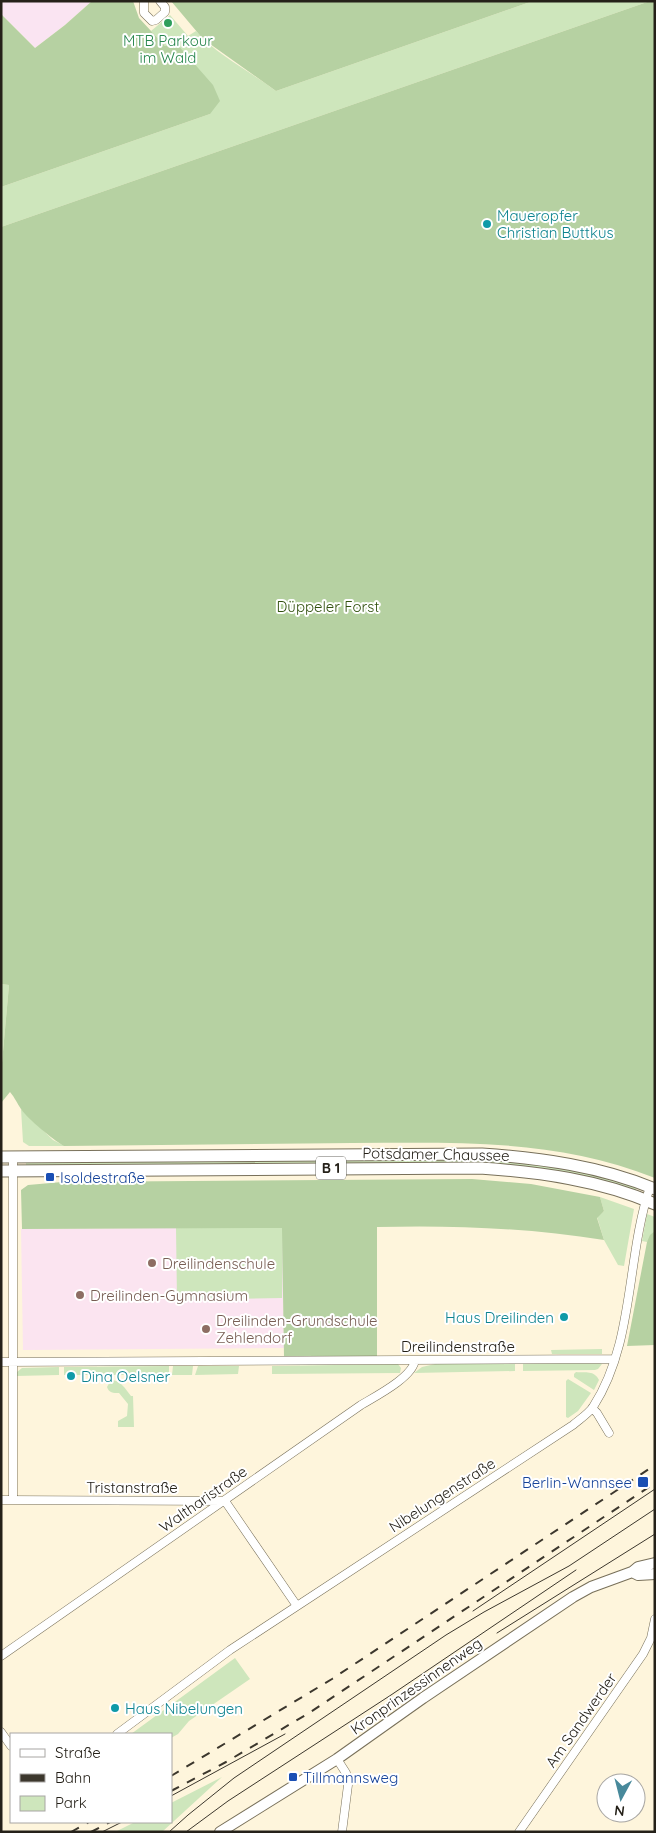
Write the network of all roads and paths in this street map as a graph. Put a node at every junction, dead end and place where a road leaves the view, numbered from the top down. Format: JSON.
{"nodes":[{"id":1,"x":144,"y":1,"type":"edge"},
{"id":2,"x":160,"y":1,"type":"edge"},
{"id":3,"x":7,"y":1157,"type":"edge"},
{"id":4,"x":7,"y":1171,"type":"edge"},
{"id":5,"x":652,"y":1188,"type":"edge"},
{"id":6,"x":650,"y":1202,"type":"edge"},
{"id":7,"x":615,"y":1359,"type":"junction"},
{"id":8,"x":415,"y":1360,"type":"junction"},
{"id":9,"x":1,"y":1362,"type":"edge"},
{"id":10,"x":13,"y":1362,"type":"junction"},
{"id":11,"x":592,"y":1408,"type":"junction"},
{"id":12,"x":609,"y":1434,"type":"dead end"},
{"id":13,"x":1,"y":1500,"type":"edge"},
{"id":14,"x":13,"y":1500,"type":"junction"},
{"id":15,"x":225,"y":1501,"type":"junction"},
{"id":16,"x":655,"y":1563,"type":"edge"},
{"id":17,"x":632,"y":1572,"type":"junction"},
{"id":18,"x":655,"y":1574,"type":"edge"},
{"id":19,"x":298,"y":1606,"type":"junction"},
{"id":20,"x":655,"y":1619,"type":"edge"},
{"id":21,"x":1,"y":1656,"type":"edge"},
{"id":22,"x":1,"y":1732,"type":"edge"},
{"id":23,"x":118,"y":1733,"type":"edge"},
{"id":24,"x":10,"y":1745,"type":"edge"},
{"id":25,"x":337,"y":1759,"type":"junction"},
{"id":26,"x":220,"y":1832,"type":"edge"},
{"id":27,"x":342,"y":1832,"type":"edge"},
{"id":28,"x":519,"y":1832,"type":"edge"}],
"edges":[{"from":1,"to":2,"type":"street"},
{"from":3,"to":4,"type":"street"},
{"from":3,"to":5,"type":"main road","name":"Potsdamer Chaussee","number":"B 1"},
{"from":4,"to":6,"type":"main road","name":"Potsdamer Chaussee","number":"B 1"},
{"from":4,"to":10,"type":"street"},
{"from":5,"to":6,"type":"street","name":"Nibelungenstraße"},
{"from":6,"to":7,"type":"street","name":"Nibelungenstraße"},
{"from":7,"to":8,"type":"street","name":"Dreilindenstraße"},
{"from":7,"to":11,"type":"street","name":"Nibelungenstraße"},
{"from":8,"to":10,"type":"street","name":"Dreilindenstraße"},
{"from":8,"to":15,"type":"street","name":"Waltharistraße"},
{"from":9,"to":10,"type":"street","name":"Dreilindenstraße"},
{"from":10,"to":14,"type":"street"},
{"from":11,"to":12,"type":"street"},
{"from":11,"to":19,"type":"street","name":"Nibelungenstraße"},
{"from":13,"to":14,"type":"street","name":"Tristanstraße"},
{"from":14,"to":15,"type":"street","name":"Tristanstraße"},
{"from":15,"to":19,"type":"street"},
{"from":15,"to":21,"type":"street","name":"Waltharistraße"},
{"from":16,"to":17,"type":"main road","name":"Kronprinzessinnenweg"},
{"from":17,"to":18,"type":"main road","name":"Kronprinzessinnenweg"},
{"from":17,"to":25,"type":"main road","name":"Kronprinzessinnenweg"},
{"from":19,"to":23,"type":"street","name":"Nibelungenstraße"},
{"from":20,"to":28,"type":"street","name":"Am Sandwerder"},
{"from":22,"to":24,"type":"street"},
{"from":25,"to":26,"type":"main road","name":"Kronprinzessinnenweg"},
{"from":25,"to":27,"type":"street"}]}
